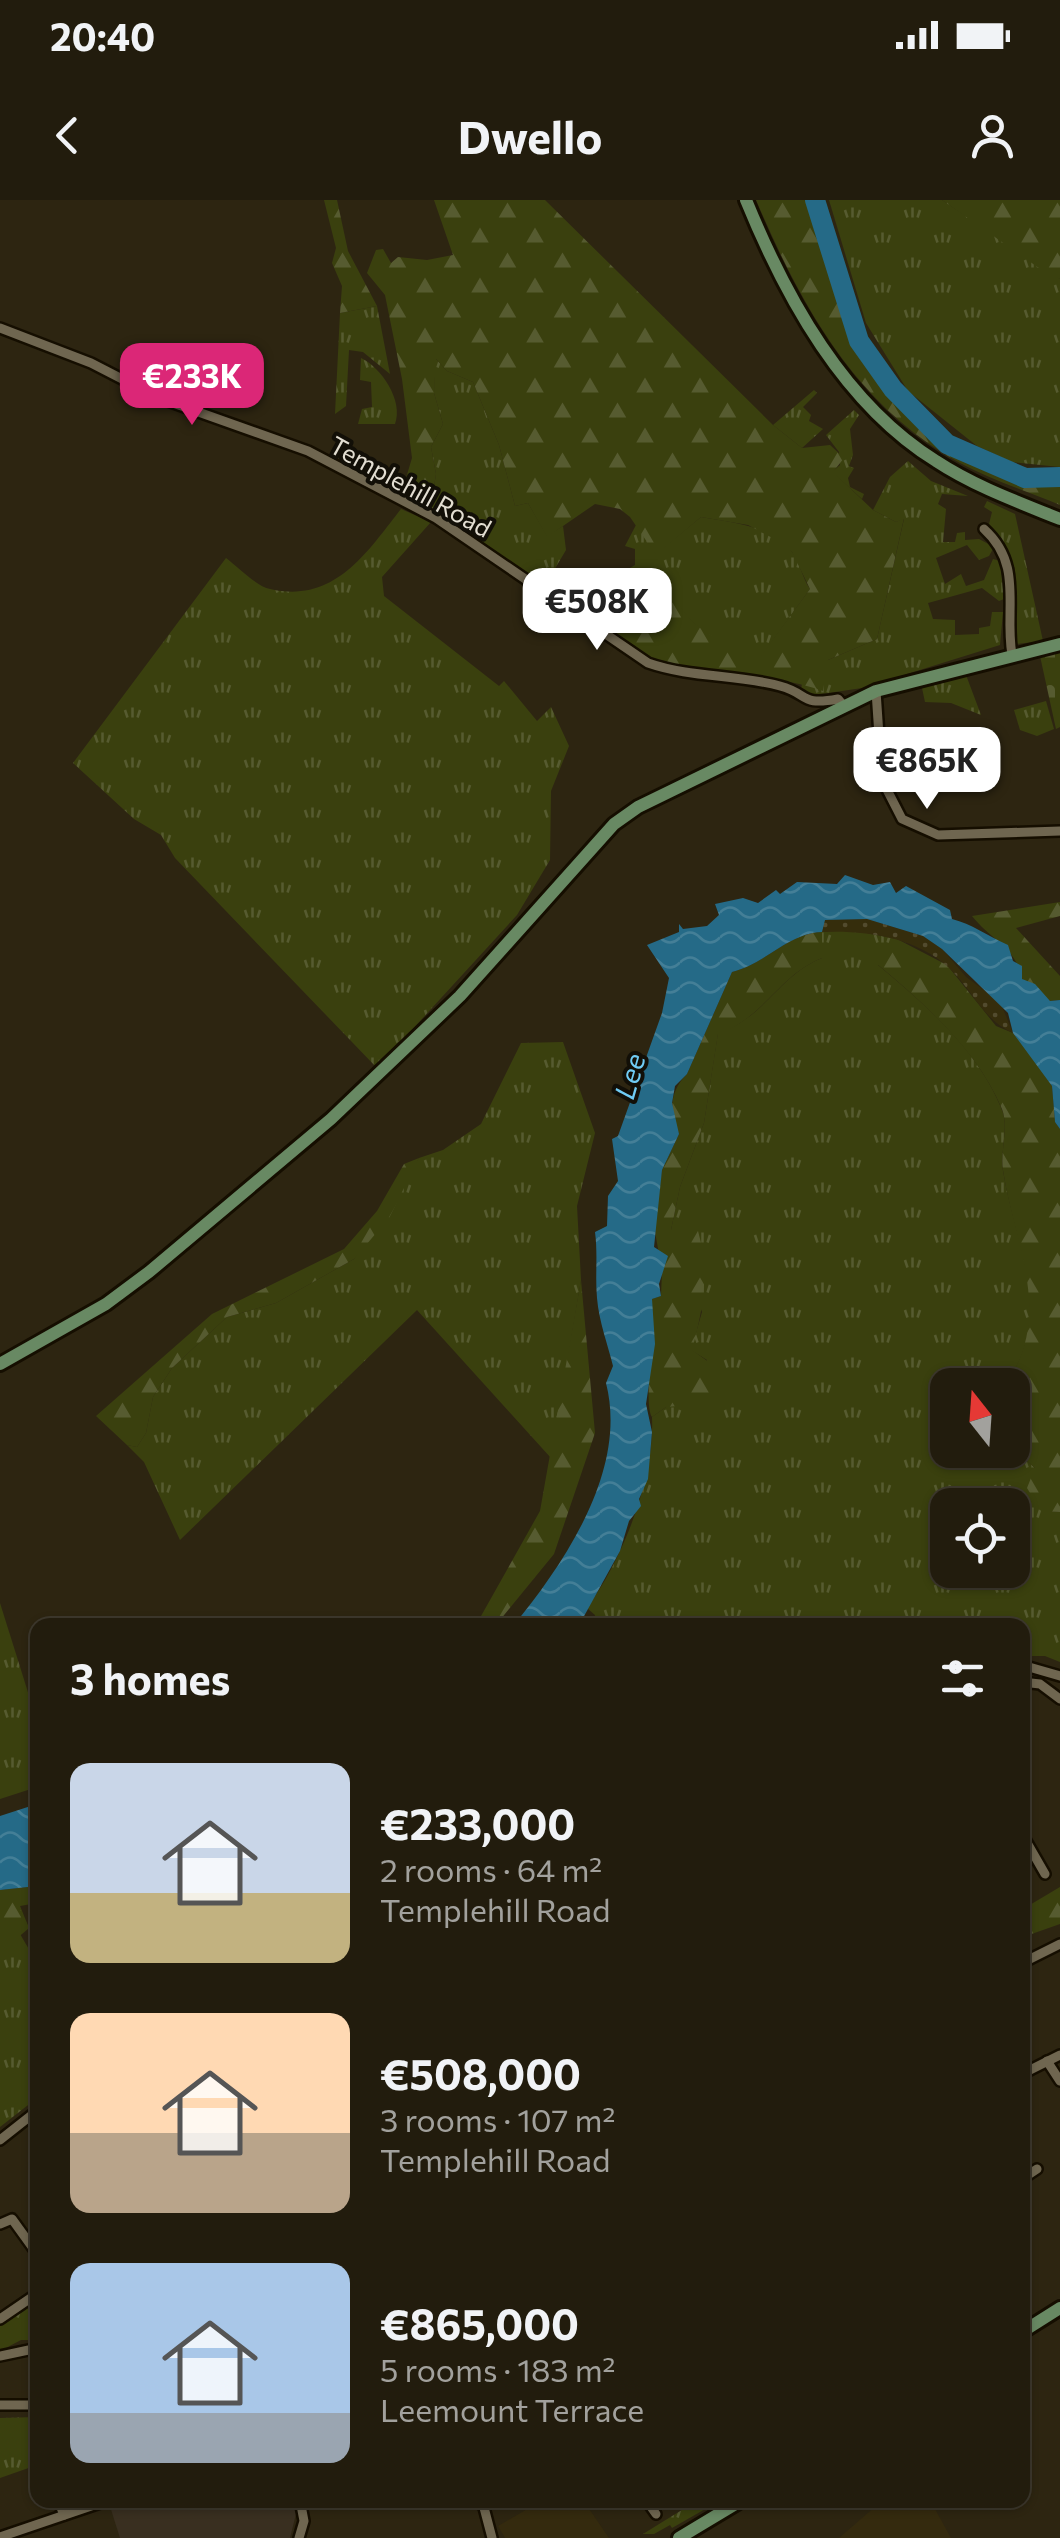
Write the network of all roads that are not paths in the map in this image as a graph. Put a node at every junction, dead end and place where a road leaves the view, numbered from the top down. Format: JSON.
{"nodes":[{"id":1,"x":746,"y":200,"type":"edge"},
{"id":2,"x":0,"y":328,"type":"edge"},
{"id":3,"x":1060,"y":519,"type":"edge"},
{"id":4,"x":984,"y":530,"type":"dead end"},
{"id":5,"x":1060,"y":644,"type":"edge"},
{"id":6,"x":1012,"y":655,"type":"junction"},
{"id":7,"x":876,"y":691,"type":"junction"},
{"id":8,"x":844,"y":705,"type":"junction"},
{"id":9,"x":1060,"y":831,"type":"edge"},
{"id":10,"x":0,"y":1364,"type":"edge"},
{"id":11,"x":1030,"y":1667,"type":"edge"},
{"id":12,"x":1060,"y":1676,"type":"edge"},
{"id":13,"x":1030,"y":1683,"type":"edge"},
{"id":14,"x":1060,"y":1699,"type":"edge"},
{"id":15,"x":1030,"y":1852,"type":"edge"},
{"id":16,"x":1045,"y":1874,"type":"dead end"},
{"id":17,"x":1060,"y":1944,"type":"edge"},
{"id":18,"x":1030,"y":1960,"type":"edge"},
{"id":19,"x":1060,"y":2054,"type":"edge"},
{"id":20,"x":1047,"y":2061,"type":"junction"},
{"id":21,"x":1030,"y":2070,"type":"edge"},
{"id":22,"x":1060,"y":2081,"type":"edge"},
{"id":23,"x":30,"y":2116,"type":"edge"},
{"id":24,"x":0,"y":2140,"type":"edge"},
{"id":25,"x":1037,"y":2169,"type":"dead end"},
{"id":26,"x":1030,"y":2174,"type":"edge"},
{"id":27,"x":0,"y":2224,"type":"edge"},
{"id":28,"x":30,"y":2244,"type":"edge"},
{"id":29,"x":30,"y":2298,"type":"edge"},
{"id":30,"x":1060,"y":2308,"type":"edge"},
{"id":31,"x":0,"y":2318,"type":"edge"},
{"id":32,"x":1030,"y":2327,"type":"edge"},
{"id":33,"x":30,"y":2348,"type":"edge"},
{"id":34,"x":0,"y":2356,"type":"edge"},
{"id":35,"x":0,"y":2405,"type":"edge"},
{"id":36,"x":30,"y":2405,"type":"edge"},
{"id":37,"x":61,"y":2508,"type":"edge"},
{"id":38,"x":85,"y":2508,"type":"edge"},
{"id":39,"x":302,"y":2508,"type":"edge"},
{"id":40,"x":484,"y":2508,"type":"edge"},
{"id":41,"x":652,"y":2508,"type":"edge"},
{"id":42,"x":729,"y":2508,"type":"edge"},
{"id":43,"x":656,"y":2514,"type":"dead end"},
{"id":44,"x":64,"y":2515,"type":"junction"},
{"id":45,"x":0,"y":2537,"type":"edge"},
{"id":46,"x":299,"y":2538,"type":"edge"},
{"id":47,"x":492,"y":2538,"type":"edge"},
{"id":48,"x":678,"y":2538,"type":"edge"}],
"edges":[{"from":1,"to":3,"type":"main road"},
{"from":2,"to":8,"type":"street","name":"Templehill Road"},
{"from":4,"to":6,"type":"street"},
{"from":5,"to":6,"type":"main road"},
{"from":6,"to":7,"type":"main road"},
{"from":7,"to":8,"type":"main road"},
{"from":7,"to":9,"type":"street"},
{"from":8,"to":10,"type":"main road"},
{"from":11,"to":12,"type":"street"},
{"from":13,"to":14,"type":"street"},
{"from":15,"to":16,"type":"street"},
{"from":17,"to":18,"type":"street"},
{"from":19,"to":20,"type":"street"},
{"from":20,"to":21,"type":"street"},
{"from":20,"to":22,"type":"street"},
{"from":23,"to":24,"type":"street"},
{"from":25,"to":26,"type":"street"},
{"from":27,"to":28,"type":"street"},
{"from":29,"to":31,"type":"street"},
{"from":30,"to":32,"type":"main road"},
{"from":33,"to":34,"type":"street"},
{"from":35,"to":36,"type":"street"},
{"from":37,"to":44,"type":"street"},
{"from":38,"to":44,"type":"street"},
{"from":39,"to":46,"type":"street"},
{"from":40,"to":47,"type":"street"},
{"from":41,"to":43,"type":"street"},
{"from":42,"to":48,"type":"main road"},
{"from":44,"to":45,"type":"street"}]}
